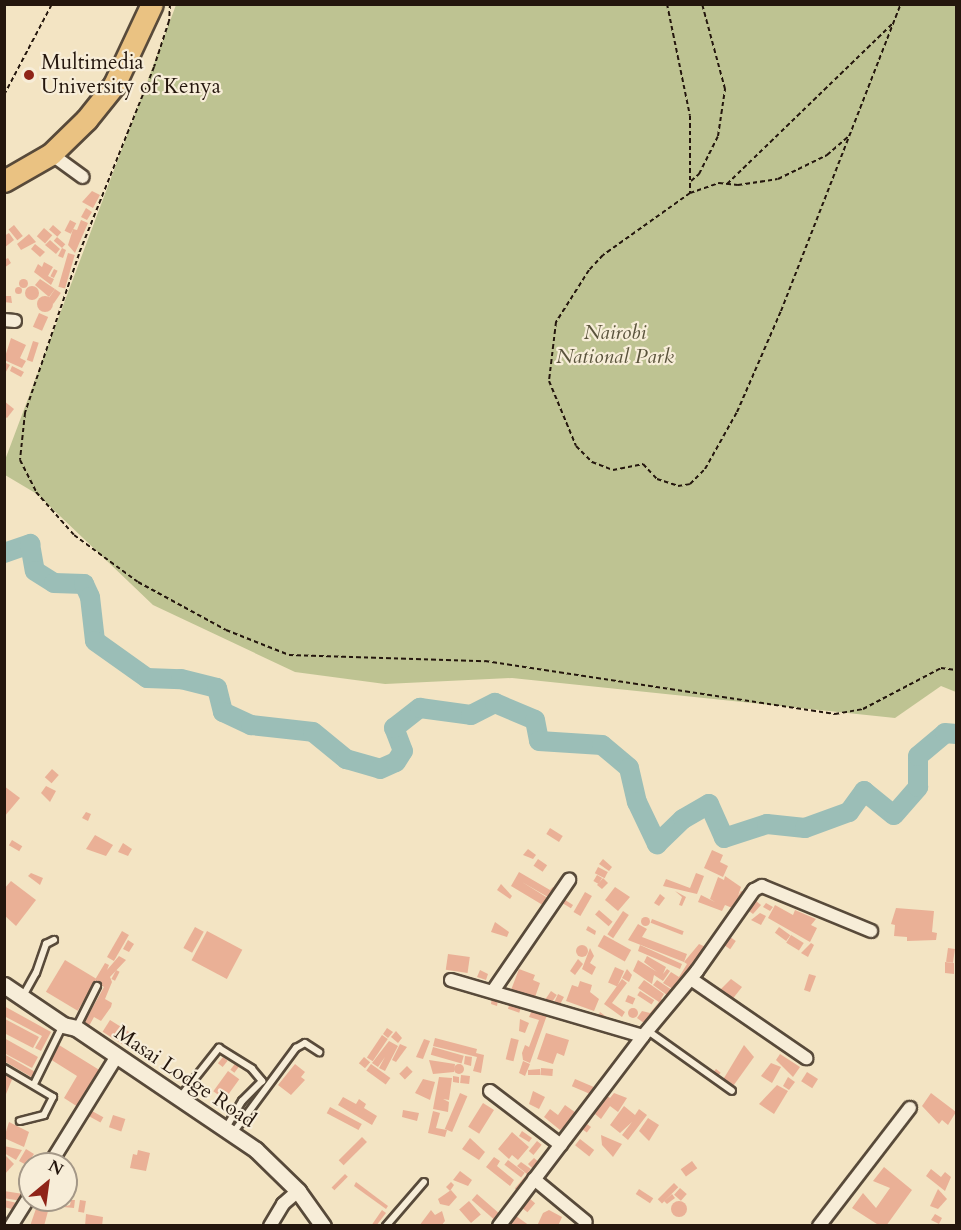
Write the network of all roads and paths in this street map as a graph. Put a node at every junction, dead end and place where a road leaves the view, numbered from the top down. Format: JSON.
{"nodes":[{"id":1,"x":52,"y":4,"type":"edge"},
{"id":2,"x":152,"y":4,"type":"edge"},
{"id":3,"x":170,"y":4,"type":"edge"},
{"id":4,"x":667,"y":4,"type":"edge"},
{"id":5,"x":702,"y":4,"type":"edge"},
{"id":6,"x":901,"y":4,"type":"edge"},
{"id":7,"x":895,"y":20,"type":"junction"},
{"id":8,"x":4,"y":95,"type":"edge"},
{"id":9,"x":850,"y":135,"type":"junction"},
{"id":10,"x":51,"y":154,"type":"junction"},
{"id":11,"x":82,"y":177,"type":"dead end"},
{"id":12,"x":4,"y":181,"type":"edge"},
{"id":13,"x":691,"y":181,"type":"junction"},
{"id":14,"x":727,"y":184,"type":"junction"},
{"id":15,"x":690,"y":193,"type":"junction"},
{"id":16,"x":957,"y":670,"type":"edge"},
{"id":17,"x":569,"y":880,"type":"dead end"},
{"id":18,"x":872,"y":931,"type":"dead end"},
{"id":19,"x":54,"y":940,"type":"dead end"},
{"id":20,"x":691,"y":979,"type":"junction"},
{"id":21,"x":451,"y":980,"type":"dead end"},
{"id":22,"x":4,"y":985,"type":"edge"},
{"id":23,"x":97,"y":986,"type":"dead end"},
{"id":24,"x":493,"y":992,"type":"junction"},
{"id":25,"x":22,"y":996,"type":"junction"},
{"id":26,"x":69,"y":1027,"type":"junction"},
{"id":27,"x":645,"y":1033,"type":"junction"},
{"id":28,"x":318,"y":1052,"type":"dead end"},
{"id":29,"x":117,"y":1056,"type":"junction"},
{"id":30,"x":806,"y":1058,"type":"dead end"},
{"id":31,"x":4,"y":1068,"type":"edge"},
{"id":32,"x":34,"y":1084,"type":"junction"},
{"id":33,"x":490,"y":1091,"type":"dead end"},
{"id":34,"x":732,"y":1091,"type":"dead end"},
{"id":35,"x":179,"y":1097,"type":"junction"},
{"id":36,"x":910,"y":1108,"type":"dead end"},
{"id":37,"x":20,"y":1121,"type":"dead end"},
{"id":38,"x":229,"y":1131,"type":"junction"},
{"id":39,"x":561,"y":1145,"type":"junction"},
{"id":40,"x":57,"y":1152,"type":"edge"},
{"id":41,"x":534,"y":1179,"type":"junction"},
{"id":42,"x":424,"y":1182,"type":"dead end"},
{"id":43,"x":298,"y":1191,"type":"junction"},
{"id":44,"x":20,"y":1212,"type":"edge"},
{"id":45,"x":586,"y":1222,"type":"dead end"},
{"id":46,"x":11,"y":1226,"type":"edge"},
{"id":47,"x":270,"y":1226,"type":"edge"},
{"id":48,"x":323,"y":1226,"type":"edge"},
{"id":49,"x":386,"y":1226,"type":"edge"},
{"id":50,"x":499,"y":1226,"type":"edge"},
{"id":51,"x":819,"y":1226,"type":"edge"}],
"edges":[{"from":1,"to":8,"type":"path"},
{"from":2,"to":10,"type":"highway"},
{"from":3,"to":16,"type":"path"},
{"from":4,"to":13,"type":"path"},
{"from":5,"to":13,"type":"path"},
{"from":6,"to":7,"type":"path"},
{"from":7,"to":9,"type":"path"},
{"from":7,"to":14,"type":"path"},
{"from":9,"to":14,"type":"path"},
{"from":9,"to":15,"type":"path"},
{"from":10,"to":11,"type":"street"},
{"from":10,"to":12,"type":"highway"},
{"from":13,"to":15,"type":"path"},
{"from":14,"to":15,"type":"path"},
{"from":17,"to":24,"type":"street"},
{"from":18,"to":20,"type":"street"},
{"from":19,"to":25,"type":"lane"},
{"from":20,"to":27,"type":"street"},
{"from":20,"to":30,"type":"street"},
{"from":21,"to":24,"type":"street"},
{"from":22,"to":25,"type":"street","name":"Masai Lodge Road"},
{"from":23,"to":26,"type":"lane"},
{"from":24,"to":27,"type":"street"},
{"from":25,"to":26,"type":"street","name":"Masai Lodge Road"},
{"from":26,"to":29,"type":"street","name":"Masai Lodge Road"},
{"from":26,"to":32,"type":"lane"},
{"from":27,"to":34,"type":"lane"},
{"from":27,"to":39,"type":"street"},
{"from":28,"to":38,"type":"lane"},
{"from":29,"to":35,"type":"street","name":"Masai Lodge Road"},
{"from":29,"to":40,"type":"street"},
{"from":31,"to":32,"type":"lane"},
{"from":32,"to":37,"type":"lane"},
{"from":33,"to":39,"type":"street"},
{"from":35,"to":38,"type":"street","name":"Masai Lodge Road"},
{"from":35,"to":38,"type":"lane"},
{"from":36,"to":51,"type":"street"},
{"from":38,"to":43,"type":"street","name":"Masai Lodge Road"},
{"from":39,"to":41,"type":"street"},
{"from":41,"to":45,"type":"street"},
{"from":41,"to":50,"type":"street"},
{"from":42,"to":49,"type":"lane"},
{"from":43,"to":47,"type":"street"},
{"from":43,"to":48,"type":"street","name":"Masai Lodge Road"},
{"from":44,"to":46,"type":"street"}]}
